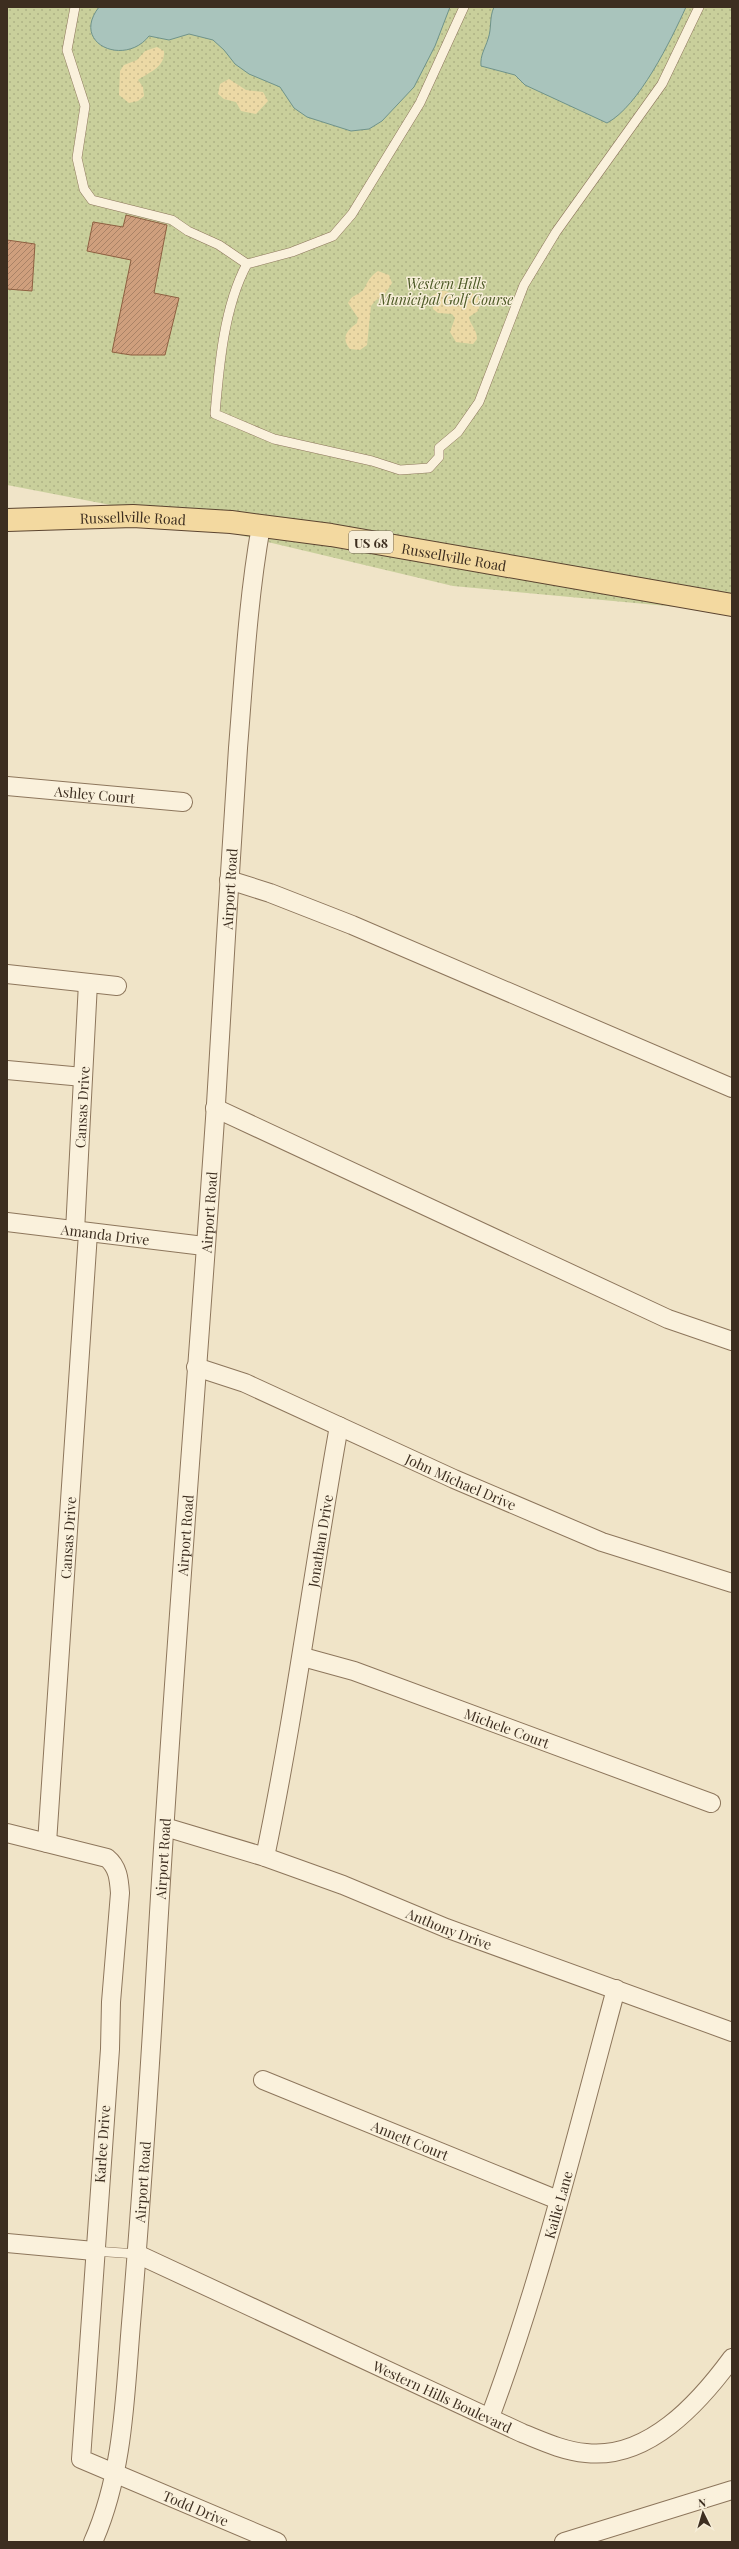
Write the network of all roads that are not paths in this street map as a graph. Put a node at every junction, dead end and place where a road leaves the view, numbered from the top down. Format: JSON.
{"nodes":[{"id":1,"x":75,"y":7,"type":"edge"},
{"id":2,"x":464,"y":7,"type":"edge"},
{"id":3,"x":699,"y":7,"type":"edge"},
{"id":4,"x":247,"y":264,"type":"junction"},
{"id":5,"x":7,"y":510,"type":"edge"},
{"id":6,"x":7,"y":520,"type":"edge"},
{"id":7,"x":261,"y":526,"type":"junction"},
{"id":8,"x":732,"y":592,"type":"edge"},
{"id":9,"x":732,"y":606,"type":"edge"},
{"id":10,"x":7,"y":786,"type":"edge"},
{"id":11,"x":183,"y":802,"type":"dead end"},
{"id":12,"x":229,"y":880,"type":"junction"},
{"id":13,"x":7,"y":974,"type":"edge"},
{"id":14,"x":88,"y":983,"type":"junction"},
{"id":15,"x":116,"y":986,"type":"dead end"},
{"id":16,"x":7,"y":1070,"type":"edge"},
{"id":17,"x":83,"y":1077,"type":"junction"},
{"id":18,"x":732,"y":1088,"type":"edge"},
{"id":19,"x":215,"y":1108,"type":"junction"},
{"id":20,"x":7,"y":1222,"type":"edge"},
{"id":21,"x":82,"y":1232,"type":"junction"},
{"id":22,"x":204,"y":1246,"type":"junction"},
{"id":23,"x":732,"y":1341,"type":"edge"},
{"id":24,"x":196,"y":1367,"type":"junction"},
{"id":25,"x":339,"y":1426,"type":"junction"},
{"id":26,"x":732,"y":1583,"type":"edge"},
{"id":27,"x":303,"y":1656,"type":"junction"},
{"id":28,"x":711,"y":1803,"type":"dead end"},
{"id":29,"x":165,"y":1827,"type":"junction"},
{"id":30,"x":7,"y":1833,"type":"edge"},
{"id":31,"x":47,"y":1843,"type":"junction"},
{"id":32,"x":264,"y":1858,"type":"junction"},
{"id":33,"x":616,"y":1990,"type":"junction"},
{"id":34,"x":732,"y":2032,"type":"edge"},
{"id":35,"x":263,"y":2080,"type":"dead end"},
{"id":36,"x":558,"y":2200,"type":"junction"},
{"id":37,"x":7,"y":2243,"type":"edge"},
{"id":38,"x":94,"y":2251,"type":"junction"},
{"id":39,"x":136,"y":2254,"type":"junction"},
{"id":40,"x":732,"y":2358,"type":"edge"},
{"id":41,"x":490,"y":2417,"type":"junction"},
{"id":42,"x":115,"y":2472,"type":"junction"},
{"id":43,"x":732,"y":2490,"type":"edge"},
{"id":44,"x":93,"y":2542,"type":"edge"},
{"id":45,"x":277,"y":2542,"type":"edge"},
{"id":46,"x":564,"y":2542,"type":"edge"}],
"edges":[{"from":1,"to":4,"type":"lane"},
{"from":2,"to":4,"type":"lane"},
{"from":3,"to":4,"type":"lane"},
{"from":5,"to":8,"type":"main road","name":"Russellville Road","number":"US 68"},
{"from":6,"to":7,"type":"main road","name":"Russellville Road","number":"US 68"},
{"from":7,"to":9,"type":"main road","name":"Russellville Road","number":"US 68"},
{"from":7,"to":12,"type":"street","name":"Airport Road"},
{"from":10,"to":11,"type":"street","name":"Ashley Court"},
{"from":12,"to":18,"type":"street"},
{"from":12,"to":19,"type":"street","name":"Airport Road"},
{"from":13,"to":14,"type":"street"},
{"from":14,"to":15,"type":"street"},
{"from":14,"to":17,"type":"street","name":"Cansas Drive"},
{"from":16,"to":17,"type":"street"},
{"from":17,"to":21,"type":"street","name":"Cansas Drive"},
{"from":19,"to":22,"type":"street","name":"Airport Road"},
{"from":19,"to":23,"type":"street"},
{"from":20,"to":21,"type":"street","name":"Amanda Drive"},
{"from":21,"to":22,"type":"street","name":"Amanda Drive"},
{"from":21,"to":31,"type":"street","name":"Cansas Drive"},
{"from":22,"to":24,"type":"street","name":"Airport Road"},
{"from":24,"to":25,"type":"street","name":"John Michael Drive"},
{"from":24,"to":29,"type":"street","name":"Airport Road"},
{"from":25,"to":26,"type":"street","name":"John Michael Drive"},
{"from":25,"to":27,"type":"street","name":"Jonathan Drive"},
{"from":27,"to":28,"type":"street","name":"Michele Court"},
{"from":27,"to":32,"type":"street","name":"Jonathan Drive"},
{"from":29,"to":32,"type":"street","name":"Anthony Drive"},
{"from":29,"to":39,"type":"street","name":"Airport Road"},
{"from":30,"to":31,"type":"street"},
{"from":31,"to":38,"type":"street","name":"Karlee Drive"},
{"from":32,"to":33,"type":"street","name":"Anthony Drive"},
{"from":33,"to":34,"type":"street","name":"Anthony Drive"},
{"from":33,"to":36,"type":"street","name":"Kailie Lane"},
{"from":35,"to":36,"type":"street","name":"Annett Court"},
{"from":36,"to":41,"type":"street","name":"Kailie Lane"},
{"from":37,"to":38,"type":"street"},
{"from":38,"to":39,"type":"lane"},
{"from":38,"to":42,"type":"street","name":"Karlee Drive"},
{"from":39,"to":41,"type":"street","name":"Western Hills Boulevard"},
{"from":39,"to":42,"type":"street","name":"Airport Road"},
{"from":40,"to":41,"type":"street","name":"Western Hills Boulevard"},
{"from":42,"to":44,"type":"street","name":"Airport Road"},
{"from":42,"to":45,"type":"street","name":"Todd Drive"},
{"from":43,"to":46,"type":"street"}]}
